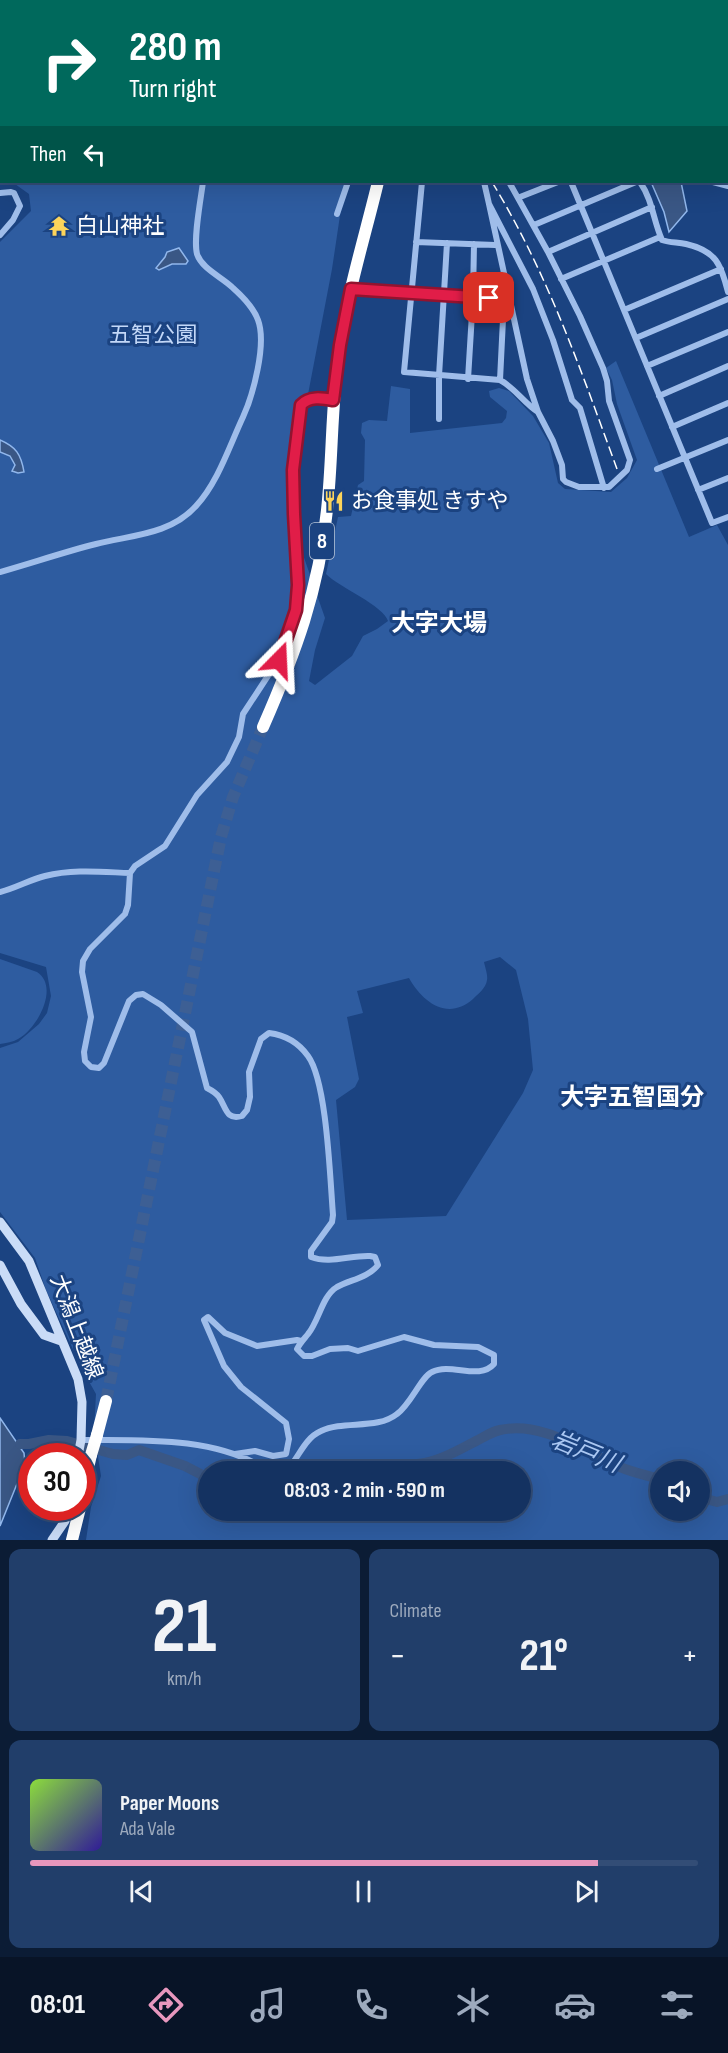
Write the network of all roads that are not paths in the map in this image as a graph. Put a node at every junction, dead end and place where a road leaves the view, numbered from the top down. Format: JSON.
{"nodes":[{"id":1,"x":203,"y":183,"type":"edge"},
{"id":2,"x":348,"y":183,"type":"edge"},
{"id":3,"x":378,"y":183,"type":"edge"},
{"id":4,"x":422,"y":183,"type":"edge"},
{"id":5,"x":484,"y":183,"type":"edge"},
{"id":6,"x":510,"y":183,"type":"edge"},
{"id":7,"x":555,"y":183,"type":"edge"},
{"id":8,"x":571,"y":183,"type":"edge"},
{"id":9,"x":636,"y":183,"type":"edge"},
{"id":10,"x":639,"y":183,"type":"edge"},
{"id":11,"x":0,"y":193,"type":"edge"},
{"id":12,"x":520,"y":197,"type":"junction"},
{"id":13,"x":489,"y":204,"type":"junction"},
{"id":14,"x":581,"y":205,"type":"junction"},
{"id":15,"x":652,"y":207,"type":"junction"},
{"id":16,"x":337,"y":214,"type":"dead end"},
{"id":17,"x":534,"y":225,"type":"junction"},
{"id":18,"x":592,"y":233,"type":"junction"},
{"id":19,"x":0,"y":235,"type":"edge"},
{"id":20,"x":660,"y":237,"type":"junction"},
{"id":21,"x":416,"y":242,"type":"junction"},
{"id":22,"x":447,"y":243,"type":"junction"},
{"id":23,"x":474,"y":244,"type":"junction"},
{"id":24,"x":495,"y":245,"type":"dead end"},
{"id":25,"x":548,"y":252,"type":"junction"},
{"id":26,"x":604,"y":261,"type":"junction"},
{"id":27,"x":721,"y":269,"type":"junction"},
{"id":28,"x":561,"y":279,"type":"junction"},
{"id":29,"x":351,"y":289,"type":"junction"},
{"id":30,"x":728,"y":292,"type":"edge"},
{"id":31,"x":412,"y":293,"type":"junction"},
{"id":32,"x":445,"y":296,"type":"junction"},
{"id":33,"x":473,"y":297,"type":"junction"},
{"id":34,"x":728,"y":299,"type":"edge"},
{"id":35,"x":507,"y":300,"type":"junction"},
{"id":36,"x":624,"y":310,"type":"junction"},
{"id":37,"x":728,"y":332,"type":"edge"},
{"id":38,"x":636,"y":338,"type":"junction"},
{"id":39,"x":647,"y":366,"type":"junction"},
{"id":40,"x":728,"y":366,"type":"edge"},
{"id":41,"x":439,"y":376,"type":"junction"},
{"id":42,"x":468,"y":379,"type":"junction"},
{"id":43,"x":500,"y":380,"type":"junction"},
{"id":44,"x":659,"y":396,"type":"junction"},
{"id":45,"x":333,"y":400,"type":"junction"},
{"id":46,"x":728,"y":403,"type":"edge"},
{"id":47,"x":538,"y":412,"type":"junction"},
{"id":48,"x":439,"y":419,"type":"dead end"},
{"id":49,"x":672,"y":427,"type":"junction"},
{"id":50,"x":728,"y":440,"type":"edge"},
{"id":51,"x":685,"y":458,"type":"junction"},
{"id":52,"x":657,"y":469,"type":"dead end"},
{"id":53,"x":728,"y":478,"type":"edge"},
{"id":54,"x":604,"y":488,"type":"junction"},
{"id":55,"x":698,"y":490,"type":"junction"},
{"id":56,"x":728,"y":517,"type":"edge"},
{"id":57,"x":0,"y":572,"type":"edge"},
{"id":58,"x":263,"y":727,"type":"tunnel mouth"},
{"id":59,"x":130,"y":873,"type":"junction"},
{"id":60,"x":0,"y":892,"type":"edge"},
{"id":61,"x":0,"y":1222,"type":"edge"},
{"id":62,"x":0,"y":1265,"type":"edge"},
{"id":63,"x":61,"y":1341,"type":"junction"},
{"id":64,"x":301,"y":1341,"type":"junction"},
{"id":65,"x":106,"y":1401,"type":"tunnel mouth"},
{"id":66,"x":81,"y":1441,"type":"joint"},
{"id":67,"x":92,"y":1443,"type":"edge"},
{"id":68,"x":235,"y":1454,"type":"junction"},
{"id":69,"x":255,"y":1461,"type":"edge"},
{"id":70,"x":295,"y":1461,"type":"edge"},
{"id":71,"x":65,"y":1521,"type":"edge"},
{"id":72,"x":77,"y":1521,"type":"edge"},
{"id":73,"x":52,"y":1540,"type":"edge"},
{"id":74,"x":72,"y":1540,"type":"edge"}],
"edges":[{"from":1,"to":57,"type":"street"},
{"from":2,"to":16,"type":"street"},
{"from":3,"to":29,"type":"highway","number":"8"},
{"from":4,"to":21,"type":"street"},
{"from":5,"to":13,"type":"street"},
{"from":6,"to":12,"type":"street"},
{"from":7,"to":12,"type":"street"},
{"from":8,"to":14,"type":"street"},
{"from":9,"to":14,"type":"street"},
{"from":10,"to":15,"type":"street"},
{"from":11,"to":19,"type":"street"},
{"from":12,"to":17,"type":"street"},
{"from":13,"to":35,"type":"street"},
{"from":13,"to":54,"type":"street"},
{"from":14,"to":17,"type":"street"},
{"from":14,"to":18,"type":"street"},
{"from":15,"to":18,"type":"street"},
{"from":15,"to":20,"type":"street"},
{"from":17,"to":25,"type":"street"},
{"from":18,"to":25,"type":"street"},
{"from":18,"to":26,"type":"street"},
{"from":20,"to":26,"type":"street"},
{"from":20,"to":27,"type":"street"},
{"from":21,"to":22,"type":"street"},
{"from":21,"to":31,"type":"street"},
{"from":22,"to":23,"type":"street"},
{"from":22,"to":32,"type":"street"},
{"from":23,"to":24,"type":"street"},
{"from":23,"to":33,"type":"street"},
{"from":25,"to":28,"type":"street"},
{"from":26,"to":28,"type":"street"},
{"from":26,"to":36,"type":"street"},
{"from":27,"to":30,"type":"street"},
{"from":27,"to":36,"type":"street"},
{"from":28,"to":54,"type":"street"},
{"from":29,"to":31,"type":"street"},
{"from":29,"to":45,"type":"highway","number":"8"},
{"from":31,"to":32,"type":"street"},
{"from":31,"to":41,"type":"street"},
{"from":32,"to":33,"type":"street"},
{"from":32,"to":41,"type":"street"},
{"from":33,"to":35,"type":"street"},
{"from":33,"to":42,"type":"street"},
{"from":34,"to":38,"type":"street"},
{"from":35,"to":43,"type":"street"},
{"from":35,"to":47,"type":"street"},
{"from":36,"to":38,"type":"street"},
{"from":37,"to":39,"type":"street"},
{"from":38,"to":39,"type":"street"},
{"from":39,"to":44,"type":"street"},
{"from":40,"to":44,"type":"street"},
{"from":41,"to":42,"type":"street"},
{"from":41,"to":48,"type":"street"},
{"from":42,"to":43,"type":"street"},
{"from":43,"to":47,"type":"street"},
{"from":44,"to":49,"type":"street"},
{"from":45,"to":58,"type":"highway","number":"8"},
{"from":45,"to":59,"type":"street"},
{"from":46,"to":49,"type":"street"},
{"from":47,"to":54,"type":"street"},
{"from":49,"to":51,"type":"street"},
{"from":50,"to":51,"type":"street"},
{"from":51,"to":52,"type":"street"},
{"from":51,"to":55,"type":"street"},
{"from":53,"to":55,"type":"street"},
{"from":55,"to":56,"type":"street"},
{"from":59,"to":60,"type":"street"},
{"from":59,"to":64,"type":"street"},
{"from":61,"to":63,"type":"main road","name":"大潟上越線"},
{"from":62,"to":63,"type":"main road"},
{"from":63,"to":66,"type":"main road","name":"大潟上越線"},
{"from":64,"to":68,"type":"street"},
{"from":64,"to":70,"type":"street"},
{"from":65,"to":67,"type":"highway","bridge":true},
{"from":66,"to":68,"type":"street"},
{"from":68,"to":69,"type":"street"},
{"from":71,"to":73,"type":"main road"},
{"from":72,"to":74,"type":"highway"}]}
